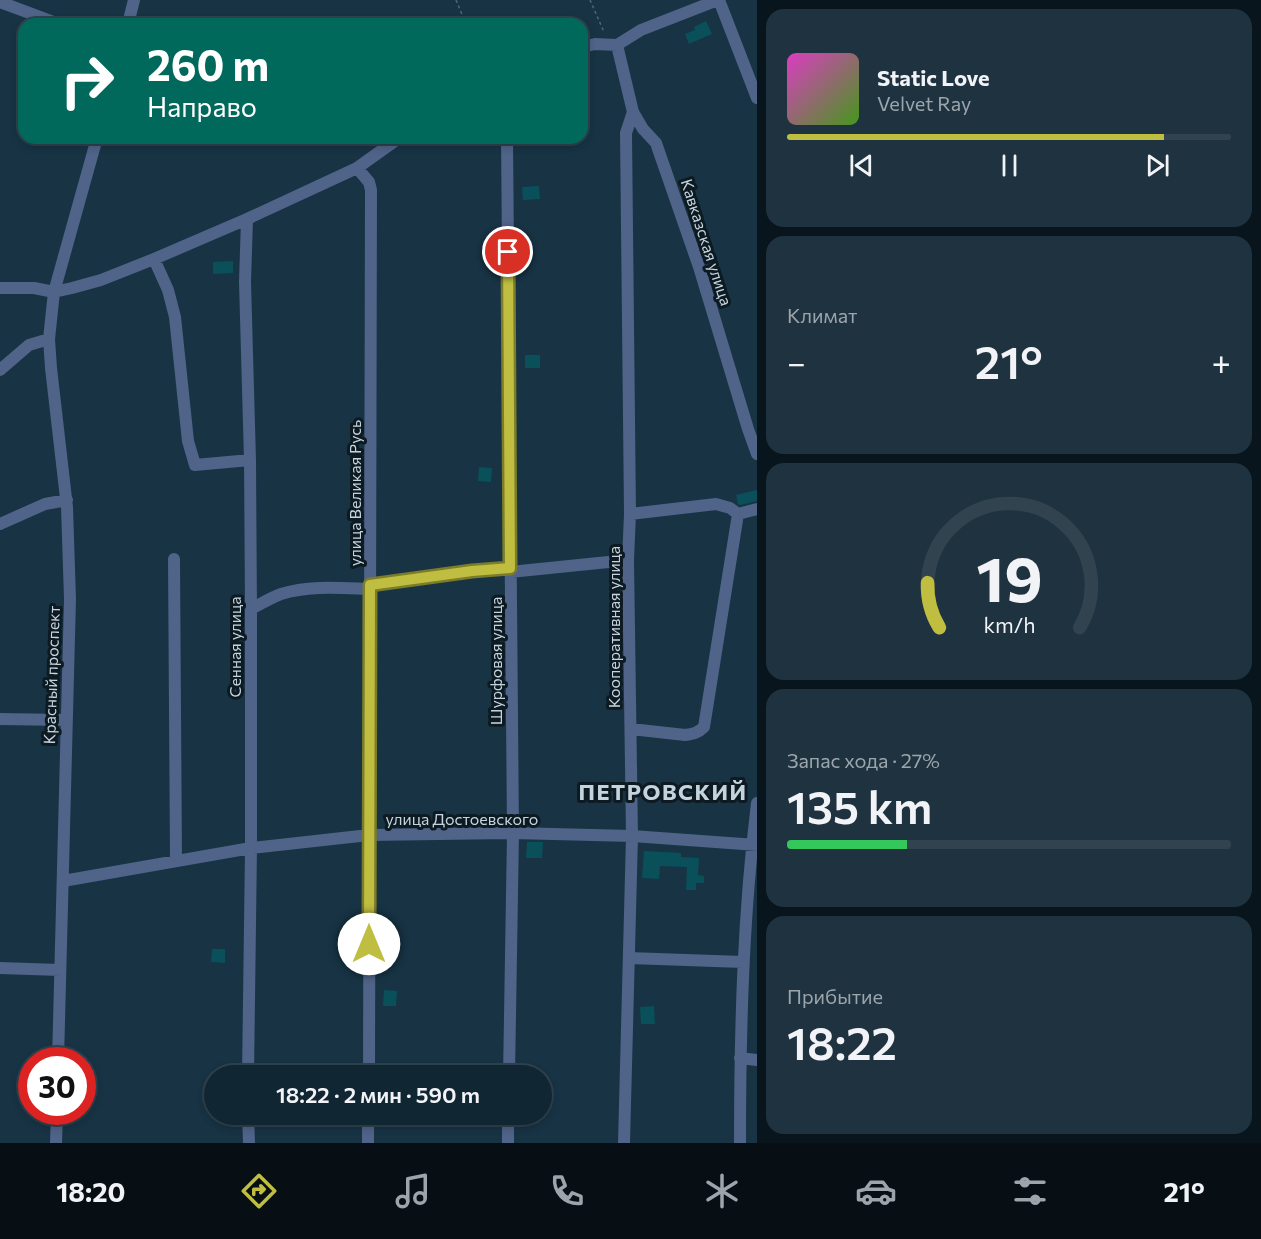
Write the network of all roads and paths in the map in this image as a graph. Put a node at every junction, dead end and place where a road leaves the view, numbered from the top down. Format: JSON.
{"nodes":[{"id":1,"x":134,"y":0,"type":"edge"},
{"id":2,"x":456,"y":0,"type":"edge"},
{"id":3,"x":590,"y":0,"type":"edge"},
{"id":4,"x":718,"y":0,"type":"edge"},
{"id":5,"x":0,"y":2,"type":"edge"},
{"id":6,"x":43,"y":18,"type":"edge"},
{"id":7,"x":130,"y":18,"type":"edge"},
{"id":8,"x":464,"y":18,"type":"edge"},
{"id":9,"x":613,"y":44,"type":"junction"},
{"id":10,"x":588,"y":46,"type":"edge"},
{"id":11,"x":757,"y":99,"type":"edge"},
{"id":12,"x":633,"y":112,"type":"junction"},
{"id":13,"x":95,"y":144,"type":"edge"},
{"id":14,"x":391,"y":144,"type":"edge"},
{"id":15,"x":507,"y":144,"type":"edge"},
{"id":16,"x":357,"y":168,"type":"junction"},
{"id":17,"x":247,"y":219,"type":"junction"},
{"id":18,"x":154,"y":259,"type":"junction"},
{"id":19,"x":0,"y":288,"type":"edge"},
{"id":20,"x":54,"y":292,"type":"junction"},
{"id":21,"x":49,"y":339,"type":"junction"},
{"id":22,"x":0,"y":370,"type":"edge"},
{"id":23,"x":757,"y":454,"type":"edge"},
{"id":24,"x":250,"y":460,"type":"junction"},
{"id":25,"x":67,"y":500,"type":"junction"},
{"id":26,"x":757,"y":509,"type":"edge"},
{"id":27,"x":630,"y":514,"type":"junction"},
{"id":28,"x":738,"y":514,"type":"junction"},
{"id":29,"x":0,"y":524,"type":"edge"},
{"id":30,"x":174,"y":559,"type":"dead end"},
{"id":31,"x":628,"y":560,"type":"junction"},
{"id":32,"x":510,"y":570,"type":"junction"},
{"id":33,"x":370,"y":587,"type":"junction"},
{"id":34,"x":251,"y":609,"type":"junction"},
{"id":35,"x":0,"y":719,"type":"edge"},
{"id":36,"x":66,"y":720,"type":"junction"},
{"id":37,"x":630,"y":729,"type":"junction"},
{"id":38,"x":757,"y":803,"type":"edge"},
{"id":39,"x":513,"y":833,"type":"junction"},
{"id":40,"x":369,"y":835,"type":"junction"},
{"id":41,"x":632,"y":836,"type":"junction"},
{"id":42,"x":754,"y":845,"type":"edge"},
{"id":43,"x":251,"y":848,"type":"junction"},
{"id":44,"x":176,"y":861,"type":"junction"},
{"id":45,"x":63,"y":881,"type":"junction"},
{"id":46,"x":629,"y":958,"type":"junction"},
{"id":47,"x":743,"y":962,"type":"junction"},
{"id":48,"x":0,"y":968,"type":"edge"},
{"id":49,"x":60,"y":970,"type":"junction"},
{"id":50,"x":58,"y":1047,"type":"edge"},
{"id":51,"x":740,"y":1058,"type":"junction"},
{"id":52,"x":757,"y":1060,"type":"edge"},
{"id":53,"x":248,"y":1065,"type":"edge"},
{"id":54,"x":369,"y":1065,"type":"edge"},
{"id":55,"x":509,"y":1065,"type":"edge"},
{"id":56,"x":57,"y":1125,"type":"edge"},
{"id":57,"x":248,"y":1125,"type":"edge"},
{"id":58,"x":369,"y":1125,"type":"edge"},
{"id":59,"x":508,"y":1125,"type":"edge"},
{"id":60,"x":56,"y":1143,"type":"edge"},
{"id":61,"x":249,"y":1143,"type":"edge"},
{"id":62,"x":368,"y":1143,"type":"edge"},
{"id":63,"x":508,"y":1143,"type":"edge"},
{"id":64,"x":624,"y":1143,"type":"edge"},
{"id":65,"x":740,"y":1143,"type":"edge"}],
"edges":[{"from":1,"to":7,"type":"street"},
{"from":2,"to":8,"type":"path"},
{"from":3,"to":9,"type":"path"},
{"from":4,"to":9,"type":"street"},
{"from":4,"to":11,"type":"street"},
{"from":5,"to":6,"type":"street"},
{"from":9,"to":10,"type":"street"},
{"from":9,"to":12,"type":"street","name":"Кавказская улица"},
{"from":12,"to":23,"type":"street","name":"Кавказская улица"},
{"from":12,"to":27,"type":"street","name":"Кооперативная улица"},
{"from":13,"to":20,"type":"street","name":"Красный проспект"},
{"from":14,"to":16,"type":"street"},
{"from":15,"to":32,"type":"street","name":"Шурфовая улица"},
{"from":16,"to":17,"type":"street"},
{"from":16,"to":33,"type":"street","name":"улица Великая Русь"},
{"from":17,"to":18,"type":"street"},
{"from":17,"to":24,"type":"street","name":"Сенная улица"},
{"from":18,"to":20,"type":"street"},
{"from":18,"to":24,"type":"street"},
{"from":19,"to":20,"type":"street"},
{"from":20,"to":21,"type":"street","name":"Красный проспект"},
{"from":21,"to":22,"type":"street"},
{"from":21,"to":25,"type":"street","name":"Красный проспект"},
{"from":24,"to":34,"type":"street","name":"Сенная улица"},
{"from":25,"to":29,"type":"street"},
{"from":25,"to":36,"type":"street","name":"Красный проспект"},
{"from":26,"to":28,"type":"street"},
{"from":27,"to":28,"type":"street"},
{"from":27,"to":31,"type":"street","name":"Кооперативная улица"},
{"from":28,"to":37,"type":"street"},
{"from":30,"to":44,"type":"street"},
{"from":31,"to":32,"type":"street"},
{"from":31,"to":37,"type":"street","name":"Кооперативная улица"},
{"from":32,"to":33,"type":"street"},
{"from":32,"to":39,"type":"street","name":"Шурфовая улица"},
{"from":33,"to":34,"type":"street"},
{"from":33,"to":40,"type":"street","name":"улица Великая Русь"},
{"from":34,"to":43,"type":"street","name":"Сенная улица"},
{"from":35,"to":36,"type":"street"},
{"from":36,"to":45,"type":"street","name":"Красный проспект"},
{"from":37,"to":41,"type":"street","name":"Кооперативная улица"},
{"from":38,"to":42,"type":"street"},
{"from":39,"to":40,"type":"street","name":"улица Достоевского"},
{"from":39,"to":41,"type":"street","name":"улица Достоевского"},
{"from":39,"to":55,"type":"street","name":"Шурфовая улица"},
{"from":40,"to":43,"type":"street","name":"улица Достоевского"},
{"from":40,"to":54,"type":"street","name":"улица Великая Русь"},
{"from":41,"to":42,"type":"street","name":"улица Достоевского"},
{"from":41,"to":46,"type":"street","name":"Кооперативная улица"},
{"from":42,"to":47,"type":"street"},
{"from":43,"to":44,"type":"street","name":"улица Достоевского"},
{"from":43,"to":53,"type":"street","name":"Сенная улица"},
{"from":44,"to":45,"type":"street","name":"улица Достоевского"},
{"from":45,"to":49,"type":"street","name":"Красный проспект"},
{"from":46,"to":47,"type":"street"},
{"from":46,"to":64,"type":"street","name":"Кооперативная улица"},
{"from":47,"to":51,"type":"street"},
{"from":48,"to":49,"type":"street"},
{"from":49,"to":50,"type":"street","name":"Красный проспект"},
{"from":51,"to":52,"type":"street"},
{"from":51,"to":65,"type":"street"},
{"from":56,"to":60,"type":"street"},
{"from":57,"to":61,"type":"street"},
{"from":58,"to":62,"type":"street"},
{"from":59,"to":63,"type":"street"}]}
